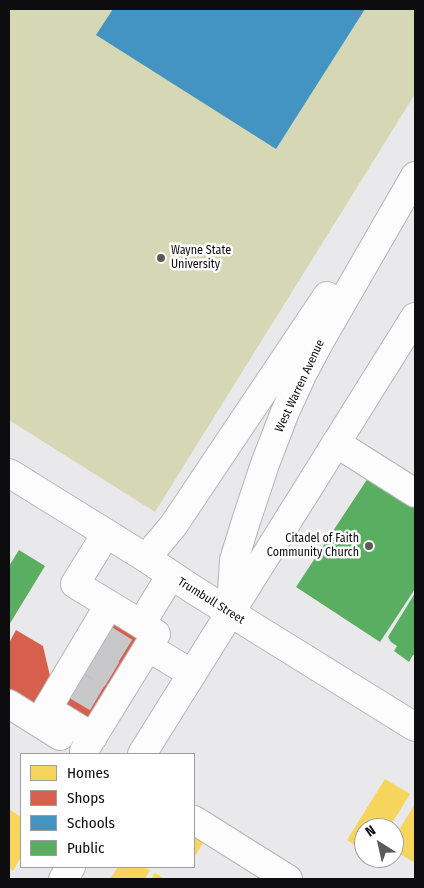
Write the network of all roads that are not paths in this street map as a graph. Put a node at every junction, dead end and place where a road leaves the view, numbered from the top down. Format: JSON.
{"nodes":[{"id":1,"x":414,"y":178,"type":"edge"},
{"id":2,"x":415,"y":317,"type":"edge"},
{"id":3,"x":336,"y":443,"type":"junction"},
{"id":4,"x":9,"y":473,"type":"edge"},
{"id":5,"x":415,"y":494,"type":"edge"},
{"id":6,"x":106,"y":534,"type":"junction"},
{"id":7,"x":146,"y":558,"type":"junction"},
{"id":8,"x":171,"y":575,"type":"junction"},
{"id":9,"x":109,"y":605,"type":"junction"},
{"id":10,"x":230,"y":613,"type":"junction"},
{"id":11,"x":133,"y":658,"type":"junction"},
{"id":12,"x":192,"y":674,"type":"junction"},
{"id":13,"x":9,"y":704,"type":"edge"},
{"id":14,"x":415,"y":727,"type":"edge"},
{"id":15,"x":89,"y":747,"type":"edge"},
{"id":16,"x":143,"y":753,"type":"edge"},
{"id":17,"x":195,"y":821,"type":"edge"},
{"id":18,"x":70,"y":868,"type":"edge"},
{"id":19,"x":63,"y":879,"type":"edge"},
{"id":20,"x":288,"y":879,"type":"edge"}],
"edges":[{"from":1,"to":7,"type":"main road"},
{"from":1,"to":10,"type":"main road","name":"West Warren Avenue"},
{"from":2,"to":3,"type":"main road","name":"West Warren Avenue"},
{"from":3,"to":5,"type":"main road"},
{"from":3,"to":10,"type":"main road","name":"West Warren Avenue"},
{"from":4,"to":6,"type":"main road","name":"Trumbull Street"},
{"from":6,"to":7,"type":"main road","name":"Trumbull Street"},
{"from":6,"to":9,"type":"main road"},
{"from":7,"to":8,"type":"main road","name":"Trumbull Street"},
{"from":8,"to":10,"type":"main road","name":"Trumbull Street"},
{"from":8,"to":11,"type":"main road"},
{"from":9,"to":11,"type":"main road"},
{"from":9,"to":15,"type":"main road"},
{"from":10,"to":12,"type":"main road","name":"West Warren Avenue"},
{"from":10,"to":14,"type":"main road","name":"Trumbull Street"},
{"from":11,"to":12,"type":"main road"},
{"from":11,"to":15,"type":"main road"},
{"from":12,"to":16,"type":"main road","name":"West Warren Avenue"},
{"from":13,"to":15,"type":"main road"},
{"from":17,"to":20,"type":"main road"},
{"from":18,"to":19,"type":"main road"}]}
